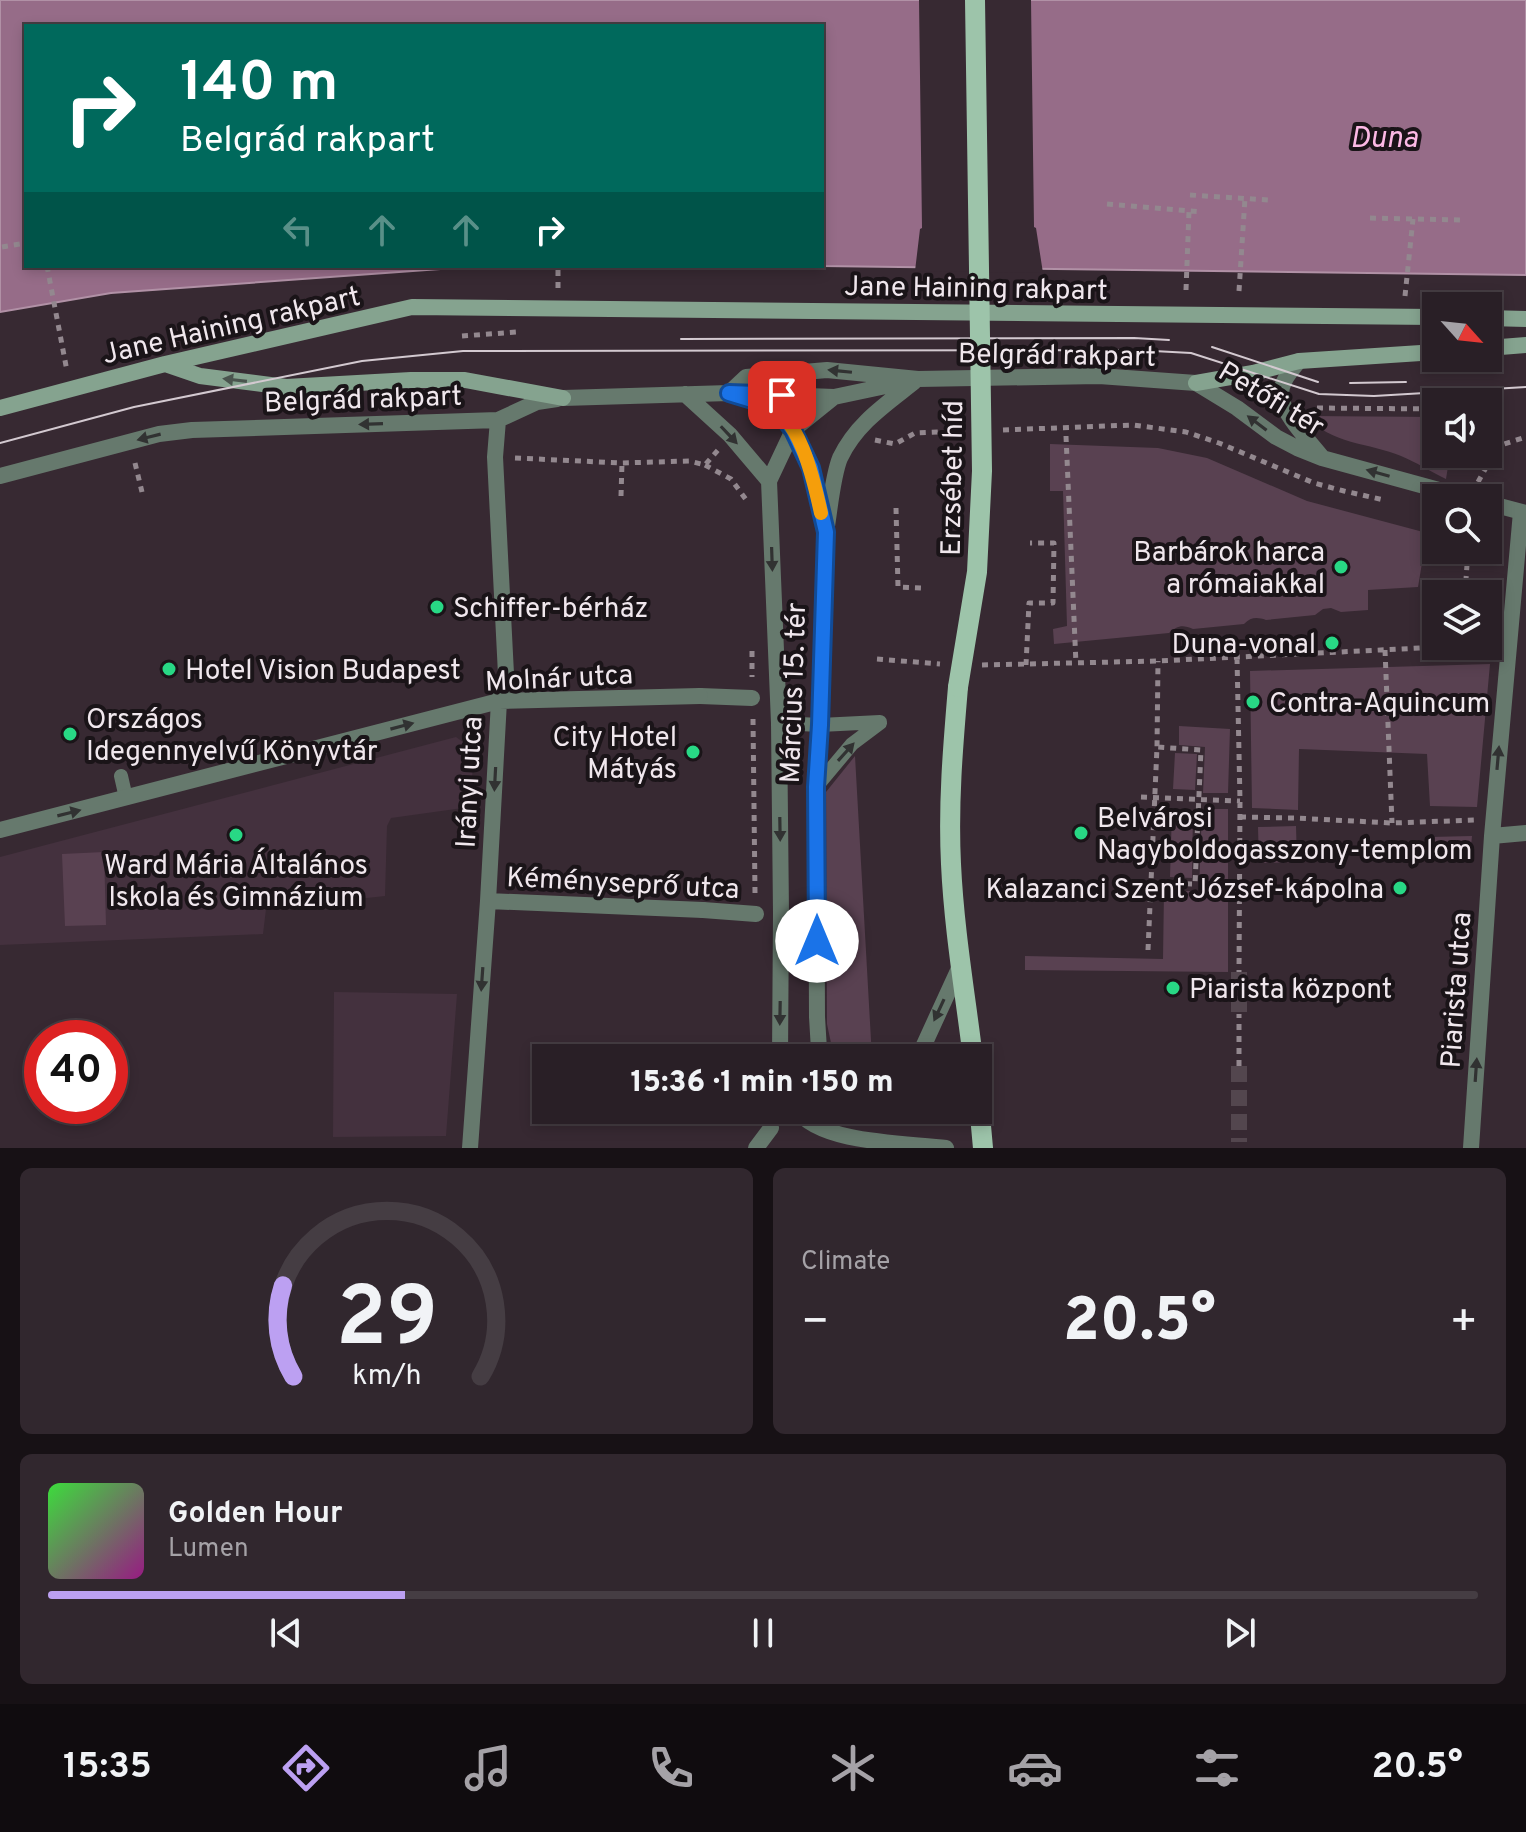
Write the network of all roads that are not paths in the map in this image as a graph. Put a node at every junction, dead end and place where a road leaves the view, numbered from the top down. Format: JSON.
{"nodes":[{"id":1,"x":975,"y":0,"type":"edge"},
{"id":2,"x":1422,"y":317,"type":"edge"},
{"id":3,"x":1502,"y":318,"type":"edge"},
{"id":4,"x":1526,"y":319,"type":"edge"},
{"id":5,"x":1526,"y":345,"type":"edge"},
{"id":6,"x":1502,"y":347,"type":"edge"},
{"id":7,"x":1422,"y":353,"type":"edge"},
{"id":8,"x":1299,"y":361,"type":"junction"},
{"id":9,"x":165,"y":364,"type":"junction"},
{"id":10,"x":918,"y":379,"type":"junction"},
{"id":11,"x":1196,"y":383,"type":"junction"},
{"id":12,"x":729,"y":393,"type":"junction"},
{"id":13,"x":685,"y":394,"type":"junction"},
{"id":14,"x":834,"y":397,"type":"junction"},
{"id":15,"x":563,"y":398,"type":"junction"},
{"id":16,"x":0,"y":408,"type":"edge"},
{"id":17,"x":498,"y":420,"type":"junction"},
{"id":18,"x":793,"y":430,"type":"junction"},
{"id":19,"x":1322,"y":458,"type":"junction"},
{"id":20,"x":0,"y":476,"type":"edge"},
{"id":21,"x":769,"y":481,"type":"junction"},
{"id":22,"x":1437,"y":484,"type":"edge"},
{"id":23,"x":1502,"y":506,"type":"edge"},
{"id":24,"x":1524,"y":512,"type":"edge"},
{"id":25,"x":826,"y":532,"type":"junction"},
{"id":26,"x":752,"y":698,"type":"road end"},
{"id":27,"x":499,"y":701,"type":"junction"},
{"id":28,"x":779,"y":723,"type":"junction"},
{"id":29,"x":820,"y":725,"type":"junction"},
{"id":30,"x":121,"y":776,"type":"dead end"},
{"id":31,"x":816,"y":787,"type":"junction"},
{"id":32,"x":126,"y":798,"type":"junction"},
{"id":33,"x":1492,"y":828,"type":"junction"},
{"id":34,"x":0,"y":830,"type":"edge"},
{"id":35,"x":1526,"y":833,"type":"edge"},
{"id":36,"x":488,"y":901,"type":"junction"},
{"id":37,"x":756,"y":914,"type":"road end"},
{"id":38,"x":961,"y":959,"type":"junction"},
{"id":39,"x":780,"y":1044,"type":"edge"},
{"id":40,"x":819,"y":1044,"type":"edge"},
{"id":41,"x":924,"y":1044,"type":"edge"},
{"id":42,"x":971,"y":1044,"type":"edge"},
{"id":43,"x":816,"y":1124,"type":"edge"},
{"id":44,"x":981,"y":1124,"type":"edge"},
{"id":45,"x":771,"y":1128,"type":"dead end"},
{"id":46,"x":470,"y":1148,"type":"edge"},
{"id":47,"x":756,"y":1148,"type":"edge"},
{"id":48,"x":946,"y":1148,"type":"edge"},
{"id":49,"x":983,"y":1148,"type":"edge"},
{"id":50,"x":1471,"y":1148,"type":"edge"}],
"edges":[{"from":1,"to":38,"type":"main road","name":"Erzsébet híd","bridge":true},
{"from":2,"to":9,"type":"main road","name":"Jane Haining rakpart"},
{"from":3,"to":4,"type":"main road"},
{"from":5,"to":6,"type":"main road"},
{"from":7,"to":8,"type":"main road"},
{"from":8,"to":11,"type":"main road"},
{"from":8,"to":19,"type":"street","name":"Petőfi tér"},
{"from":15,"to":9,"type":"main road","one_way":true},
{"from":9,"to":16,"type":"main road","name":"Jane Haining rakpart"},
{"from":10,"to":11,"type":"street","name":"Belgrád rakpart"},
{"from":10,"to":12,"type":"street","name":"Belgrád rakpart","one_way":true},
{"from":10,"to":14,"type":"street","name":"Belgrád rakpart"},
{"from":10,"to":25,"type":"street"},
{"from":19,"to":11,"type":"street","name":"Petőfi tér","one_way":true},
{"from":12,"to":13,"type":"street","name":"Belgrád rakpart"},
{"from":12,"to":14,"type":"street","name":"Belgrád rakpart"},
{"from":12,"to":18,"type":"street","name":"Március 15. tér"},
{"from":13,"to":15,"type":"street","name":"Belgrád rakpart"},
{"from":13,"to":21,"type":"street"},
{"from":14,"to":18,"type":"street","name":"Március 15. tér"},
{"from":15,"to":17,"type":"street","name":"Belgrád rakpart"},
{"from":17,"to":20,"type":"street","name":"Belgrád rakpart","one_way":true},
{"from":17,"to":27,"type":"street","name":"Irányi utca"},
{"from":18,"to":21,"type":"street","name":"Március 15. tér"},
{"from":18,"to":25,"type":"street","name":"Március 15. tér"},
{"from":22,"to":19,"type":"street","name":"Petőfi tér","one_way":true},
{"from":21,"to":28,"type":"street","name":"Március 15. tér","one_way":true},
{"from":23,"to":24,"type":"street"},
{"from":33,"to":24,"type":"street","one_way":true},
{"from":25,"to":29,"type":"street","name":"Március 15. tér"},
{"from":26,"to":27,"type":"street","name":"Molnár utca"},
{"from":32,"to":27,"type":"street","name":"Molnár utca","one_way":true},
{"from":27,"to":36,"type":"street","name":"Irányi utca","one_way":true},
{"from":28,"to":29,"type":"lane"},
{"from":28,"to":39,"type":"street","name":"Március 15. tér","one_way":true},
{"from":29,"to":31,"type":"street","name":"Március 15. tér"},
{"from":31,"to":29,"type":"lane","one_way":true},
{"from":30,"to":32,"type":"lane"},
{"from":31,"to":40,"type":"street","name":"Március 15. tér"},
{"from":34,"to":32,"type":"street","name":"Molnár utca","one_way":true},
{"from":33,"to":35,"type":"street"},
{"from":50,"to":33,"type":"street","name":"Piarista utca","one_way":true},
{"from":36,"to":37,"type":"street","name":"Kéményseprő utca"},
{"from":36,"to":46,"type":"street","name":"Irányi utca","one_way":true},
{"from":38,"to":41,"type":"street","one_way":true},
{"from":38,"to":42,"type":"main road"},
{"from":43,"to":48,"type":"street"},
{"from":44,"to":49,"type":"main road"},
{"from":45,"to":47,"type":"street"}]}
